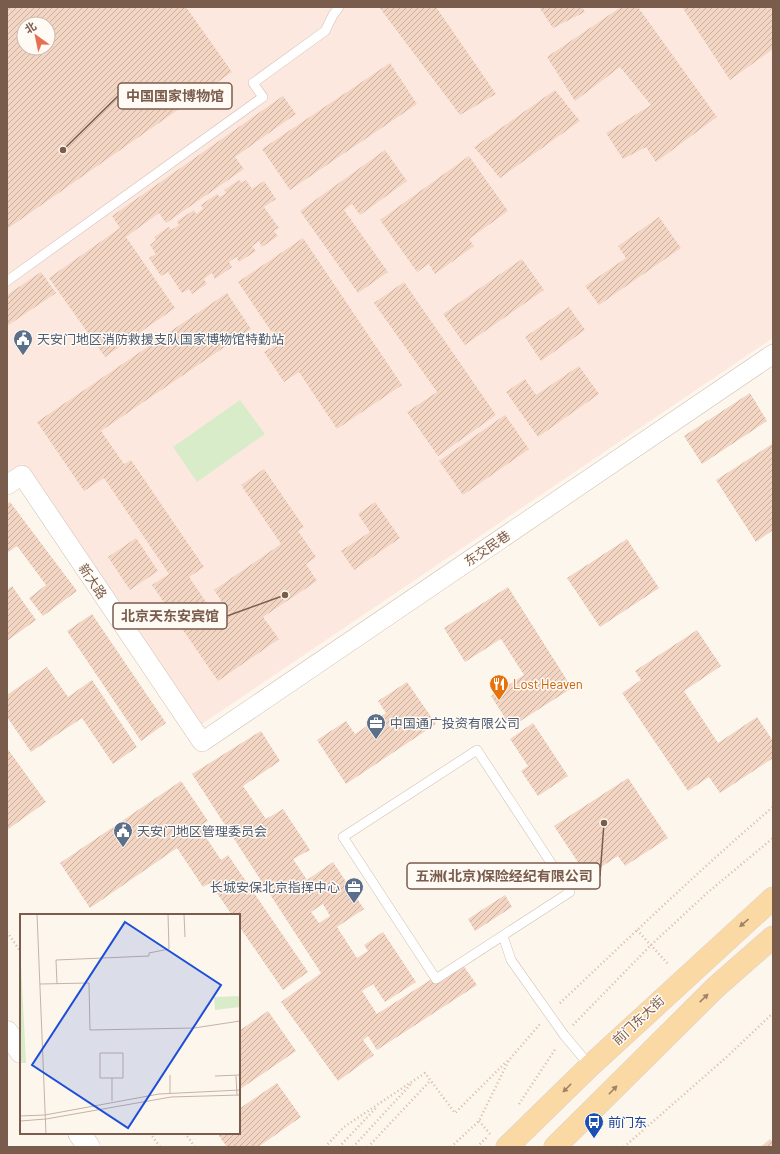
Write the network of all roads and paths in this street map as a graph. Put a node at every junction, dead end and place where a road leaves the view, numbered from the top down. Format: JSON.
{"nodes":[{"id":1,"x":339,"y":7,"type":"edge"},
{"id":2,"x":7,"y":281,"type":"edge"},
{"id":3,"x":773,"y":354,"type":"edge"},
{"id":4,"x":7,"y":485,"type":"edge"},
{"id":5,"x":202,"y":742,"type":"joint"},
{"id":6,"x":773,"y":807,"type":"edge"},
{"id":7,"x":773,"y":838,"type":"edge"},
{"id":8,"x":773,"y":898,"type":"edge"},
{"id":9,"x":637,"y":930,"type":"junction"},
{"id":10,"x":7,"y":932,"type":"edge"},
{"id":11,"x":503,"y":936,"type":"junction"},
{"id":12,"x":773,"y":937,"type":"edge"},
{"id":13,"x":651,"y":945,"type":"junction"},
{"id":14,"x":20,"y":951,"type":"edge"},
{"id":15,"x":670,"y":966,"type":"dead end"},
{"id":16,"x":773,"y":1013,"type":"edge"},
{"id":17,"x":548,"y":1014,"type":"junction"},
{"id":18,"x":7,"y":1032,"type":"edge"},
{"id":19,"x":564,"y":1035,"type":"junction"},
{"id":20,"x":20,"y":1051,"type":"edge"},
{"id":21,"x":509,"y":1060,"type":"junction"},
{"id":22,"x":590,"y":1066,"type":"junction"},
{"id":23,"x":414,"y":1080,"type":"junction"},
{"id":24,"x":430,"y":1080,"type":"junction"},
{"id":25,"x":380,"y":1103,"type":"junction"},
{"id":26,"x":518,"y":1105,"type":"dead end"},
{"id":27,"x":479,"y":1121,"type":"junction"},
{"id":28,"x":80,"y":1134,"type":"edge"},
{"id":29,"x":151,"y":1134,"type":"edge"},
{"id":30,"x":186,"y":1134,"type":"edge"},
{"id":31,"x":498,"y":1137,"type":"edge"},
{"id":32,"x":88,"y":1147,"type":"edge"},
{"id":33,"x":160,"y":1147,"type":"edge"},
{"id":34,"x":195,"y":1147,"type":"edge"},
{"id":35,"x":325,"y":1147,"type":"edge"},
{"id":36,"x":339,"y":1147,"type":"edge"},
{"id":37,"x":353,"y":1147,"type":"edge"},
{"id":38,"x":368,"y":1147,"type":"edge"},
{"id":39,"x":451,"y":1147,"type":"edge"},
{"id":40,"x":477,"y":1147,"type":"edge"},
{"id":41,"x":555,"y":1147,"type":"edge"},
{"id":42,"x":624,"y":1147,"type":"edge"}],
"edges":[{"from":1,"to":2,"type":"lane"},
{"from":3,"to":5,"type":"street","name":"东交民巷"},
{"from":4,"to":5,"type":"street","name":"新大路"},
{"from":6,"to":9,"type":"path"},
{"from":7,"to":13,"type":"path"},
{"from":8,"to":22,"type":"main road","name":"前门东大街","one_way":true},
{"from":9,"to":13,"type":"path"},
{"from":9,"to":17,"type":"path"},
{"from":10,"to":14,"type":"path"},
{"from":11,"to":11,"type":"lane"},
{"from":11,"to":17,"type":"lane"},
{"from":41,"to":12,"type":"main road","one_way":true},
{"from":13,"to":15,"type":"path"},
{"from":13,"to":19,"type":"path"},
{"from":16,"to":42,"type":"path"},
{"from":17,"to":19,"type":"lane"},
{"from":17,"to":21,"type":"path"},
{"from":18,"to":20,"type":"main road"},
{"from":19,"to":22,"type":"lane"},
{"from":19,"to":26,"type":"path"},
{"from":21,"to":24,"type":"path"},
{"from":21,"to":27,"type":"path"},
{"from":22,"to":31,"type":"main road","name":"前门东大街","one_way":true},
{"from":23,"to":24,"type":"path"},
{"from":23,"to":25,"type":"path"},
{"from":23,"to":37,"type":"path"},
{"from":24,"to":38,"type":"path"},
{"from":25,"to":35,"type":"path"},
{"from":25,"to":36,"type":"path"},
{"from":27,"to":31,"type":"path"},
{"from":27,"to":39,"type":"path"},
{"from":28,"to":32,"type":"main road"},
{"from":29,"to":33,"type":"path"},
{"from":30,"to":34,"type":"path"},
{"from":31,"to":40,"type":"path"}]}
